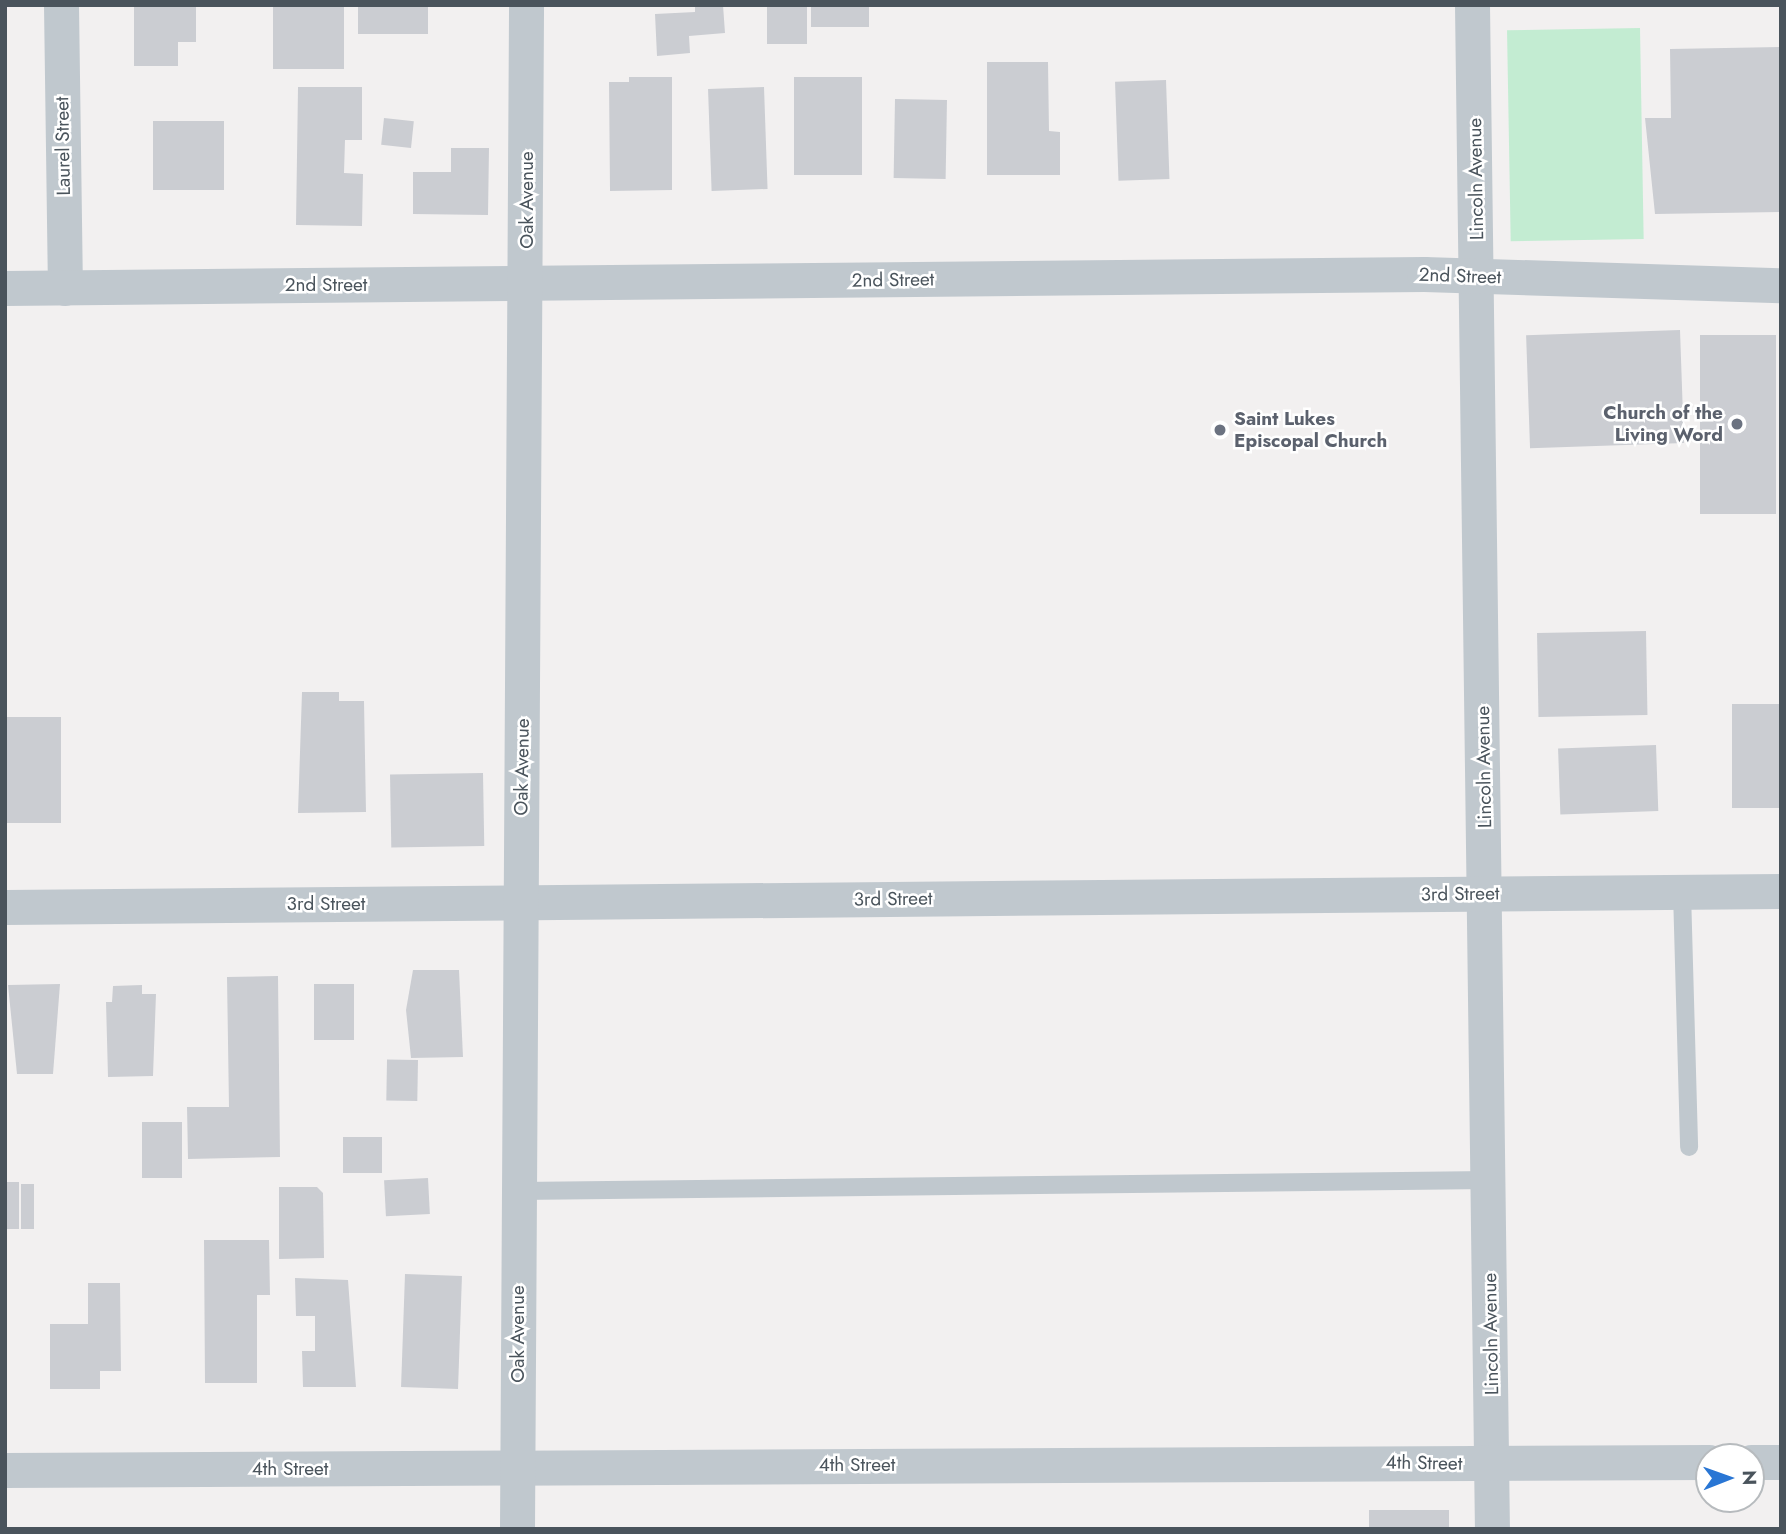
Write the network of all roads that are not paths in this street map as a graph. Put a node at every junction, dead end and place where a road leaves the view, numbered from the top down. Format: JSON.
{"nodes":[{"id":1,"x":61,"y":5,"type":"edge"},
{"id":2,"x":526,"y":5,"type":"edge"},
{"id":3,"x":1472,"y":5,"type":"edge"},
{"id":4,"x":1478,"y":276,"type":"junction"},
{"id":5,"x":527,"y":284,"type":"junction"},
{"id":6,"x":1781,"y":285,"type":"edge"},
{"id":7,"x":5,"y":288,"type":"edge"},
{"id":8,"x":65,"y":288,"type":"junction"},
{"id":9,"x":1781,"y":891,"type":"edge"},
{"id":10,"x":1682,"y":892,"type":"junction"},
{"id":11,"x":1486,"y":893,"type":"junction"},
{"id":12,"x":521,"y":902,"type":"junction"},
{"id":13,"x":5,"y":906,"type":"edge"},
{"id":14,"x":1689,"y":1147,"type":"dead end"},
{"id":15,"x":1489,"y":1180,"type":"junction"},
{"id":16,"x":519,"y":1191,"type":"junction"},
{"id":17,"x":1695,"y":1462,"type":"edge"},
{"id":18,"x":1492,"y":1464,"type":"junction"},
{"id":19,"x":517,"y":1468,"type":"junction"},
{"id":20,"x":5,"y":1470,"type":"edge"},
{"id":21,"x":517,"y":1529,"type":"edge"},
{"id":22,"x":1493,"y":1529,"type":"edge"}],
"edges":[{"from":1,"to":8,"type":"street","name":"Laurel Street"},
{"from":2,"to":5,"type":"street","name":"Oak Avenue"},
{"from":3,"to":4,"type":"street","name":"Lincoln Avenue"},
{"from":4,"to":5,"type":"street","name":"2nd Street"},
{"from":4,"to":6,"type":"street","name":"2nd Street"},
{"from":4,"to":11,"type":"street","name":"Lincoln Avenue"},
{"from":5,"to":8,"type":"street","name":"2nd Street"},
{"from":5,"to":12,"type":"street","name":"Oak Avenue"},
{"from":7,"to":8,"type":"street","name":"2nd Street"},
{"from":9,"to":10,"type":"street","name":"3rd Street"},
{"from":10,"to":11,"type":"street","name":"3rd Street"},
{"from":10,"to":14,"type":"lane"},
{"from":11,"to":12,"type":"street","name":"3rd Street"},
{"from":11,"to":15,"type":"street","name":"Lincoln Avenue"},
{"from":12,"to":13,"type":"street","name":"3rd Street"},
{"from":12,"to":16,"type":"street","name":"Oak Avenue"},
{"from":15,"to":16,"type":"lane"},
{"from":15,"to":18,"type":"street","name":"Lincoln Avenue"},
{"from":16,"to":19,"type":"street","name":"Oak Avenue"},
{"from":17,"to":18,"type":"street","name":"4th Street"},
{"from":18,"to":19,"type":"street","name":"4th Street"},
{"from":18,"to":22,"type":"street","name":"Lincoln Avenue"},
{"from":19,"to":20,"type":"street","name":"4th Street"},
{"from":19,"to":21,"type":"street","name":"Oak Avenue"}]}
